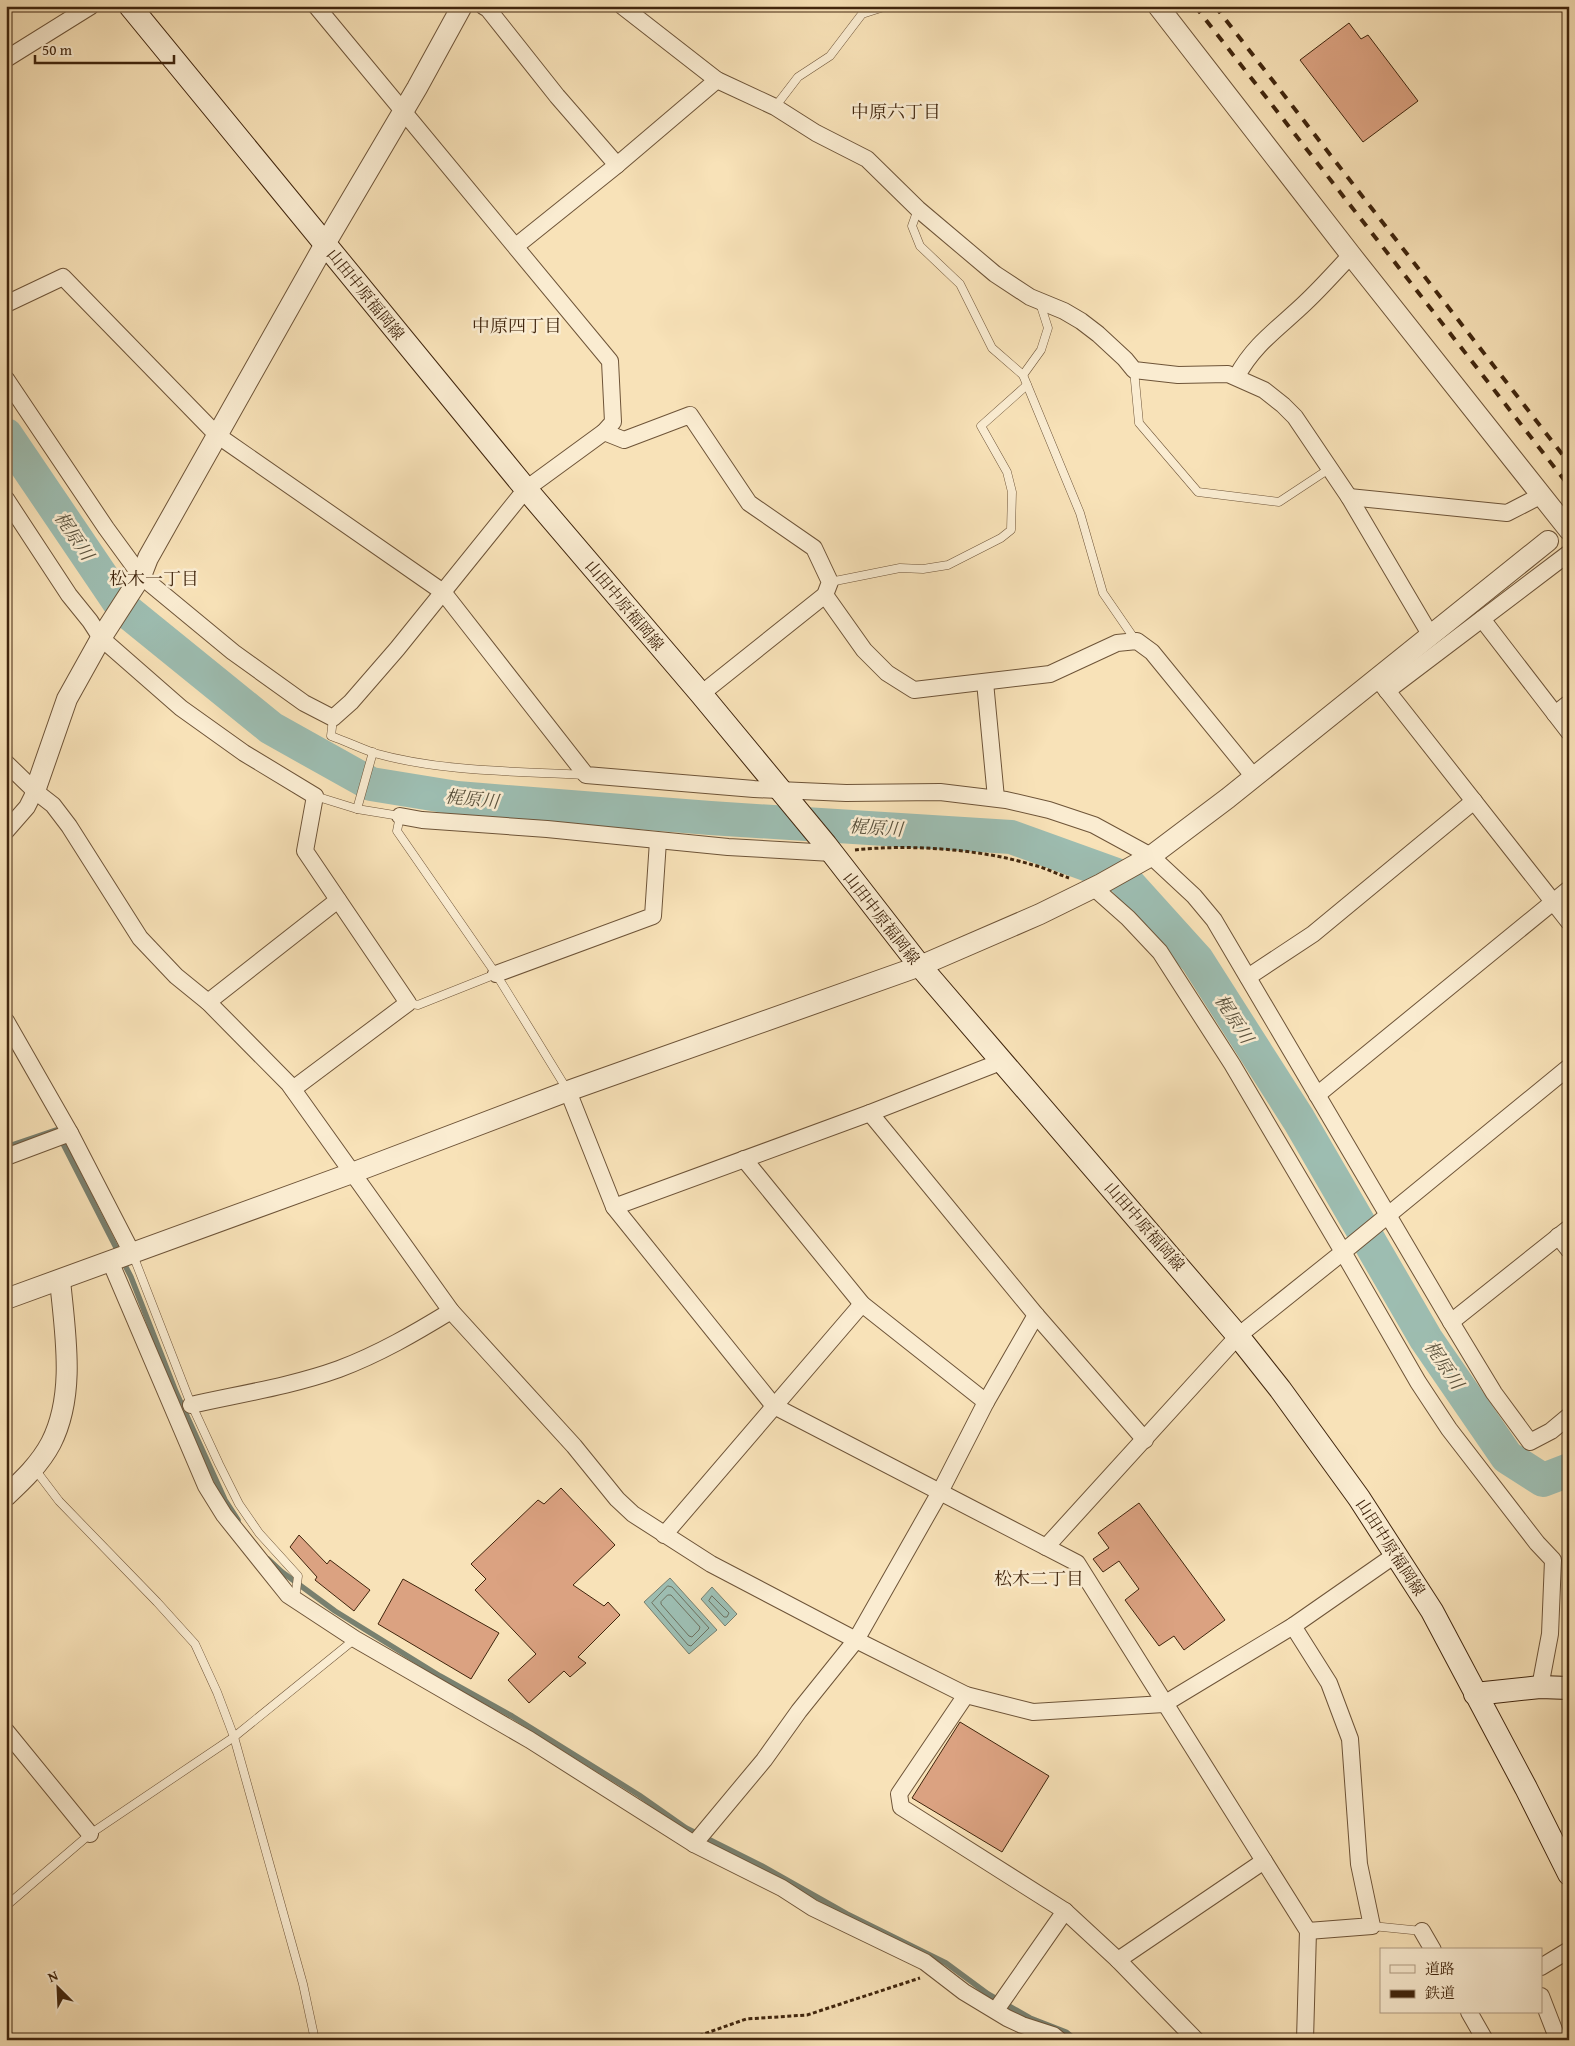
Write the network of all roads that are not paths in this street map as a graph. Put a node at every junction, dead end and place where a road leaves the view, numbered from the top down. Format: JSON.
{"nodes":[{"id":1,"x":91,"y":6,"type":"edge"},
{"id":2,"x":130,"y":6,"type":"edge"},
{"id":3,"x":316,"y":6,"type":"edge"},
{"id":4,"x":462,"y":6,"type":"edge"},
{"id":5,"x":483,"y":6,"type":"edge"},
{"id":6,"x":622,"y":6,"type":"edge"},
{"id":7,"x":858,"y":6,"type":"edge"},
{"id":8,"x":886,"y":6,"type":"edge"},
{"id":9,"x":1158,"y":6,"type":"edge"},
{"id":10,"x":862,"y":14,"type":"junction"},
{"id":11,"x":6,"y":59,"type":"edge"},
{"id":12,"x":717,"y":80,"type":"junction"},
{"id":13,"x":775,"y":107,"type":"junction"},
{"id":14,"x":404,"y":111,"type":"junction"},
{"id":15,"x":617,"y":165,"type":"junction"},
{"id":16,"x":918,"y":209,"type":"junction"},
{"id":17,"x":324,"y":244,"type":"junction"},
{"id":18,"x":516,"y":246,"type":"junction"},
{"id":19,"x":1351,"y":256,"type":"junction"},
{"id":20,"x":1040,"y":301,"type":"junction"},
{"id":21,"x":6,"y":304,"type":"edge"},
{"id":22,"x":1134,"y":370,"type":"junction"},
{"id":23,"x":1023,"y":376,"type":"junction"},
{"id":24,"x":1237,"y":376,"type":"junction"},
{"id":25,"x":6,"y":379,"type":"edge"},
{"id":26,"x":1027,"y":385,"type":"junction"},
{"id":27,"x":604,"y":432,"type":"junction"},
{"id":28,"x":217,"y":435,"type":"junction"},
{"id":29,"x":1329,"y":469,"type":"junction"},
{"id":30,"x":526,"y":490,"type":"junction"},
{"id":31,"x":1542,"y":495,"type":"junction"},
{"id":32,"x":1349,"y":497,"type":"junction"},
{"id":33,"x":6,"y":499,"type":"edge"},
{"id":34,"x":1569,"y":530,"type":"edge"},
{"id":35,"x":1548,"y":542,"type":"dead end"},
{"id":36,"x":1569,"y":553,"type":"edge"},
{"id":37,"x":141,"y":576,"type":"junction"},
{"id":38,"x":828,"y":588,"type":"junction"},
{"id":39,"x":443,"y":592,"type":"junction"},
{"id":40,"x":1482,"y":619,"type":"junction"},
{"id":41,"x":1430,"y":636,"type":"junction"},
{"id":42,"x":101,"y":638,"type":"junction"},
{"id":43,"x":1137,"y":641,"type":"junction"},
{"id":44,"x":985,"y":682,"type":"junction"},
{"id":45,"x":1382,"y":685,"type":"junction"},
{"id":46,"x":700,"y":694,"type":"junction"},
{"id":47,"x":1569,"y":703,"type":"edge"},
{"id":48,"x":1555,"y":714,"type":"junction"},
{"id":49,"x":333,"y":718,"type":"junction"},
{"id":50,"x":1569,"y":732,"type":"edge"},
{"id":51,"x":373,"y":754,"type":"junction"},
{"id":52,"x":6,"y":763,"type":"edge"},
{"id":53,"x":586,"y":775,"type":"junction"},
{"id":54,"x":1254,"y":777,"type":"junction"},
{"id":55,"x":34,"y":791,"type":"junction"},
{"id":56,"x":316,"y":796,"type":"junction"},
{"id":57,"x":785,"y":797,"type":"junction"},
{"id":58,"x":996,"y":798,"type":"junction"},
{"id":59,"x":1474,"y":801,"type":"junction"},
{"id":60,"x":357,"y":806,"type":"junction"},
{"id":61,"x":400,"y":816,"type":"junction"},
{"id":62,"x":6,"y":832,"type":"edge"},
{"id":63,"x":658,"y":841,"type":"junction"},
{"id":64,"x":829,"y":849,"type":"junction"},
{"id":65,"x":1147,"y":858,"type":"junction"},
{"id":66,"x":1097,"y":886,"type":"junction"},
{"id":67,"x":1569,"y":890,"type":"edge"},
{"id":68,"x":338,"y":900,"type":"junction"},
{"id":69,"x":1553,"y":902,"type":"junction"},
{"id":70,"x":1569,"y":922,"type":"edge"},
{"id":71,"x":920,"y":966,"type":"junction"},
{"id":72,"x":496,"y":974,"type":"junction"},
{"id":73,"x":1248,"y":977,"type":"junction"},
{"id":74,"x":208,"y":1002,"type":"junction"},
{"id":75,"x":408,"y":1003,"type":"junction"},
{"id":76,"x":6,"y":1021,"type":"edge"},
{"id":77,"x":1003,"y":1061,"type":"junction"},
{"id":78,"x":1569,"y":1067,"type":"edge"},
{"id":79,"x":293,"y":1089,"type":"junction"},
{"id":80,"x":568,"y":1091,"type":"junction"},
{"id":81,"x":1317,"y":1095,"type":"junction"},
{"id":82,"x":870,"y":1114,"type":"junction"},
{"id":83,"x":70,"y":1133,"type":"junction"},
{"id":84,"x":6,"y":1157,"type":"edge"},
{"id":85,"x":744,"y":1160,"type":"junction"},
{"id":86,"x":352,"y":1173,"type":"junction"},
{"id":87,"x":614,"y":1207,"type":"junction"},
{"id":88,"x":1386,"y":1215,"type":"junction"},
{"id":89,"x":1563,"y":1232,"type":"edge"},
{"id":90,"x":1569,"y":1250,"type":"edge"},
{"id":91,"x":1343,"y":1252,"type":"junction"},
{"id":92,"x":132,"y":1253,"type":"junction"},
{"id":93,"x":110,"y":1261,"type":"junction"},
{"id":94,"x":60,"y":1280,"type":"junction"},
{"id":95,"x":6,"y":1299,"type":"edge"},
{"id":96,"x":862,"y":1304,"type":"junction"},
{"id":97,"x":451,"y":1311,"type":"junction"},
{"id":98,"x":1036,"y":1315,"type":"junction"},
{"id":99,"x":1451,"y":1322,"type":"junction"},
{"id":100,"x":1238,"y":1336,"type":"junction"},
{"id":101,"x":986,"y":1402,"type":"junction"},
{"id":102,"x":191,"y":1405,"type":"junction"},
{"id":103,"x":774,"y":1406,"type":"junction"},
{"id":104,"x":1569,"y":1416,"type":"edge"},
{"id":105,"x":1145,"y":1440,"type":"junction"},
{"id":106,"x":34,"y":1468,"type":"junction"},
{"id":107,"x":940,"y":1492,"type":"junction"},
{"id":108,"x":6,"y":1496,"type":"edge"},
{"id":109,"x":664,"y":1535,"type":"junction"},
{"id":110,"x":1046,"y":1547,"type":"junction"},
{"id":111,"x":1395,"y":1555,"type":"junction"},
{"id":112,"x":295,"y":1599,"type":"junction"},
{"id":113,"x":1293,"y":1626,"type":"junction"},
{"id":114,"x":355,"y":1639,"type":"junction"},
{"id":115,"x":856,"y":1640,"type":"junction"},
{"id":116,"x":1540,"y":1687,"type":"junction"},
{"id":117,"x":1569,"y":1688,"type":"edge"},
{"id":118,"x":1475,"y":1694,"type":"junction"},
{"id":119,"x":966,"y":1695,"type":"junction"},
{"id":120,"x":1164,"y":1704,"type":"junction"},
{"id":121,"x":234,"y":1737,"type":"junction"},
{"id":122,"x":10,"y":1742,"type":"edge"},
{"id":123,"x":90,"y":1834,"type":"junction"},
{"id":124,"x":694,"y":1844,"type":"junction"},
{"id":125,"x":1264,"y":1861,"type":"junction"},
{"id":126,"x":1569,"y":1874,"type":"edge"},
{"id":127,"x":6,"y":1906,"type":"edge"},
{"id":128,"x":1065,"y":1911,"type":"junction"},
{"id":129,"x":1372,"y":1926,"type":"junction"},
{"id":130,"x":1308,"y":1931,"type":"junction"},
{"id":131,"x":1422,"y":1931,"type":"joint"},
{"id":132,"x":1432,"y":1948,"type":"edge"},
{"id":133,"x":1569,"y":1950,"type":"edge"},
{"id":134,"x":1118,"y":1960,"type":"junction"},
{"id":135,"x":1542,"y":1966,"type":"edge"},
{"id":136,"x":1542,"y":1999,"type":"edge"},
{"id":137,"x":996,"y":2010,"type":"junction"},
{"id":138,"x":1470,"y":2014,"type":"edge"},
{"id":139,"x":315,"y":2040,"type":"edge"},
{"id":140,"x":1059,"y":2040,"type":"edge"},
{"id":141,"x":1196,"y":2040,"type":"edge"},
{"id":142,"x":1305,"y":2040,"type":"edge"},
{"id":143,"x":1485,"y":2040,"type":"edge"},
{"id":144,"x":1558,"y":2040,"type":"edge"}],
"edges":[{"from":1,"to":11,"type":"street"},
{"from":2,"to":17,"type":"main road","name":"山田中原福岡線"},
{"from":3,"to":14,"type":"street"},
{"from":4,"to":14,"type":"street"},
{"from":5,"to":15,"type":"street"},
{"from":6,"to":12,"type":"street"},
{"from":7,"to":10,"type":"lane"},
{"from":8,"to":10,"type":"lane"},
{"from":9,"to":19,"type":"street"},
{"from":10,"to":13,"type":"lane"},
{"from":12,"to":13,"type":"street"},
{"from":12,"to":15,"type":"street"},
{"from":13,"to":16,"type":"street"},
{"from":14,"to":17,"type":"street"},
{"from":14,"to":18,"type":"street"},
{"from":15,"to":18,"type":"street"},
{"from":16,"to":20,"type":"street"},
{"from":16,"to":23,"type":"lane"},
{"from":17,"to":28,"type":"street"},
{"from":17,"to":30,"type":"main road","name":"山田中原福岡線"},
{"from":18,"to":27,"type":"street"},
{"from":19,"to":24,"type":"street"},
{"from":19,"to":31,"type":"street"},
{"from":20,"to":22,"type":"street"},
{"from":20,"to":23,"type":"lane"},
{"from":21,"to":28,"type":"street"},
{"from":22,"to":24,"type":"street"},
{"from":22,"to":29,"type":"lane"},
{"from":23,"to":26,"type":"lane"},
{"from":24,"to":29,"type":"street"},
{"from":25,"to":37,"type":"street"},
{"from":26,"to":38,"type":"lane"},
{"from":26,"to":43,"type":"lane"},
{"from":27,"to":30,"type":"street"},
{"from":27,"to":38,"type":"street"},
{"from":28,"to":37,"type":"street"},
{"from":28,"to":39,"type":"street"},
{"from":29,"to":32,"type":"street"},
{"from":30,"to":39,"type":"street"},
{"from":30,"to":46,"type":"main road","name":"山田中原福岡線"},
{"from":31,"to":32,"type":"street"},
{"from":31,"to":34,"type":"street"},
{"from":32,"to":41,"type":"street"},
{"from":33,"to":42,"type":"street"},
{"from":35,"to":41,"type":"street"},
{"from":36,"to":40,"type":"street"},
{"from":37,"to":42,"type":"street"},
{"from":37,"to":49,"type":"street"},
{"from":38,"to":44,"type":"street"},
{"from":38,"to":46,"type":"street"},
{"from":39,"to":49,"type":"street"},
{"from":39,"to":53,"type":"street"},
{"from":40,"to":45,"type":"street"},
{"from":40,"to":48,"type":"street"},
{"from":41,"to":45,"type":"street"},
{"from":42,"to":55,"type":"street"},
{"from":42,"to":56,"type":"street"},
{"from":43,"to":44,"type":"street"},
{"from":43,"to":54,"type":"street"},
{"from":44,"to":58,"type":"street"},
{"from":45,"to":54,"type":"street"},
{"from":45,"to":59,"type":"street"},
{"from":46,"to":57,"type":"main road","name":"山田中原福岡線"},
{"from":47,"to":48,"type":"street"},
{"from":48,"to":50,"type":"street"},
{"from":49,"to":51,"type":"lane"},
{"from":51,"to":53,"type":"lane"},
{"from":51,"to":60,"type":"lane"},
{"from":52,"to":55,"type":"street"},
{"from":53,"to":57,"type":"street"},
{"from":54,"to":65,"type":"street"},
{"from":55,"to":62,"type":"street"},
{"from":55,"to":74,"type":"street"},
{"from":56,"to":60,"type":"lane"},
{"from":56,"to":68,"type":"street"},
{"from":57,"to":58,"type":"street"},
{"from":57,"to":64,"type":"main road","name":"山田中原福岡線"},
{"from":58,"to":65,"type":"street"},
{"from":59,"to":69,"type":"street"},
{"from":59,"to":73,"type":"street"},
{"from":60,"to":61,"type":"lane"},
{"from":61,"to":63,"type":"street"},
{"from":61,"to":72,"type":"lane"},
{"from":63,"to":64,"type":"street"},
{"from":63,"to":72,"type":"street"},
{"from":64,"to":71,"type":"main road","name":"山田中原福岡線"},
{"from":65,"to":66,"type":"street"},
{"from":65,"to":73,"type":"street"},
{"from":66,"to":71,"type":"street"},
{"from":66,"to":91,"type":"street"},
{"from":67,"to":69,"type":"street"},
{"from":68,"to":74,"type":"street"},
{"from":68,"to":75,"type":"street"},
{"from":69,"to":70,"type":"street"},
{"from":69,"to":81,"type":"street"},
{"from":71,"to":77,"type":"main road","name":"山田中原福岡線"},
{"from":71,"to":80,"type":"street"},
{"from":72,"to":75,"type":"lane"},
{"from":72,"to":80,"type":"lane"},
{"from":73,"to":81,"type":"street"},
{"from":74,"to":79,"type":"street"},
{"from":75,"to":79,"type":"street"},
{"from":76,"to":83,"type":"street"},
{"from":77,"to":82,"type":"street"},
{"from":77,"to":100,"type":"main road","name":"山田中原福岡線"},
{"from":78,"to":88,"type":"street"},
{"from":79,"to":86,"type":"street"},
{"from":80,"to":86,"type":"street"},
{"from":80,"to":87,"type":"street"},
{"from":81,"to":88,"type":"street"},
{"from":82,"to":85,"type":"street"},
{"from":82,"to":98,"type":"street"},
{"from":83,"to":84,"type":"street"},
{"from":83,"to":92,"type":"street"},
{"from":85,"to":87,"type":"street"},
{"from":85,"to":96,"type":"street"},
{"from":86,"to":92,"type":"street"},
{"from":86,"to":97,"type":"street"},
{"from":87,"to":103,"type":"street"},
{"from":88,"to":91,"type":"street"},
{"from":88,"to":99,"type":"street"},
{"from":89,"to":90,"type":"street"},
{"from":89,"to":99,"type":"street"},
{"from":91,"to":100,"type":"street"},
{"from":91,"to":116,"type":"street"},
{"from":92,"to":93,"type":"street"},
{"from":92,"to":102,"type":"lane"},
{"from":93,"to":94,"type":"street"},
{"from":93,"to":112,"type":"street"},
{"from":94,"to":95,"type":"street"},
{"from":94,"to":106,"type":"street"},
{"from":96,"to":101,"type":"street"},
{"from":96,"to":103,"type":"street"},
{"from":97,"to":102,"type":"street"},
{"from":97,"to":109,"type":"street"},
{"from":98,"to":101,"type":"street"},
{"from":98,"to":105,"type":"street"},
{"from":99,"to":104,"type":"street"},
{"from":100,"to":105,"type":"street"},
{"from":100,"to":111,"type":"main road","name":"山田中原福岡線"},
{"from":101,"to":107,"type":"street"},
{"from":102,"to":112,"type":"lane"},
{"from":103,"to":107,"type":"street"},
{"from":103,"to":109,"type":"street"},
{"from":105,"to":110,"type":"street"},
{"from":106,"to":108,"type":"street"},
{"from":106,"to":121,"type":"lane"},
{"from":107,"to":110,"type":"street"},
{"from":107,"to":115,"type":"street"},
{"from":109,"to":115,"type":"street"},
{"from":110,"to":120,"type":"street"},
{"from":111,"to":113,"type":"street"},
{"from":111,"to":118,"type":"main road","name":"山田中原福岡線"},
{"from":112,"to":114,"type":"street"},
{"from":113,"to":120,"type":"street"},
{"from":113,"to":129,"type":"street"},
{"from":114,"to":121,"type":"lane"},
{"from":114,"to":124,"type":"street"},
{"from":115,"to":119,"type":"street"},
{"from":115,"to":124,"type":"street"},
{"from":116,"to":117,"type":"main road"},
{"from":116,"to":118,"type":"main road"},
{"from":118,"to":126,"type":"main road","name":"山田中原福岡線"},
{"from":119,"to":120,"type":"street"},
{"from":119,"to":128,"type":"street"},
{"from":120,"to":125,"type":"street"},
{"from":121,"to":123,"type":"lane"},
{"from":121,"to":139,"type":"lane"},
{"from":122,"to":123,"type":"street"},
{"from":123,"to":127,"type":"lane"},
{"from":124,"to":137,"type":"street"},
{"from":125,"to":130,"type":"street"},
{"from":125,"to":134,"type":"street"},
{"from":128,"to":134,"type":"street"},
{"from":128,"to":137,"type":"street"},
{"from":129,"to":130,"type":"street"},
{"from":129,"to":131,"type":"lane"},
{"from":130,"to":142,"type":"street"},
{"from":131,"to":132,"type":"street"},
{"from":133,"to":135,"type":"street"},
{"from":134,"to":141,"type":"street"},
{"from":136,"to":144,"type":"street"},
{"from":137,"to":140,"type":"street"},
{"from":138,"to":143,"type":"street"}]}
